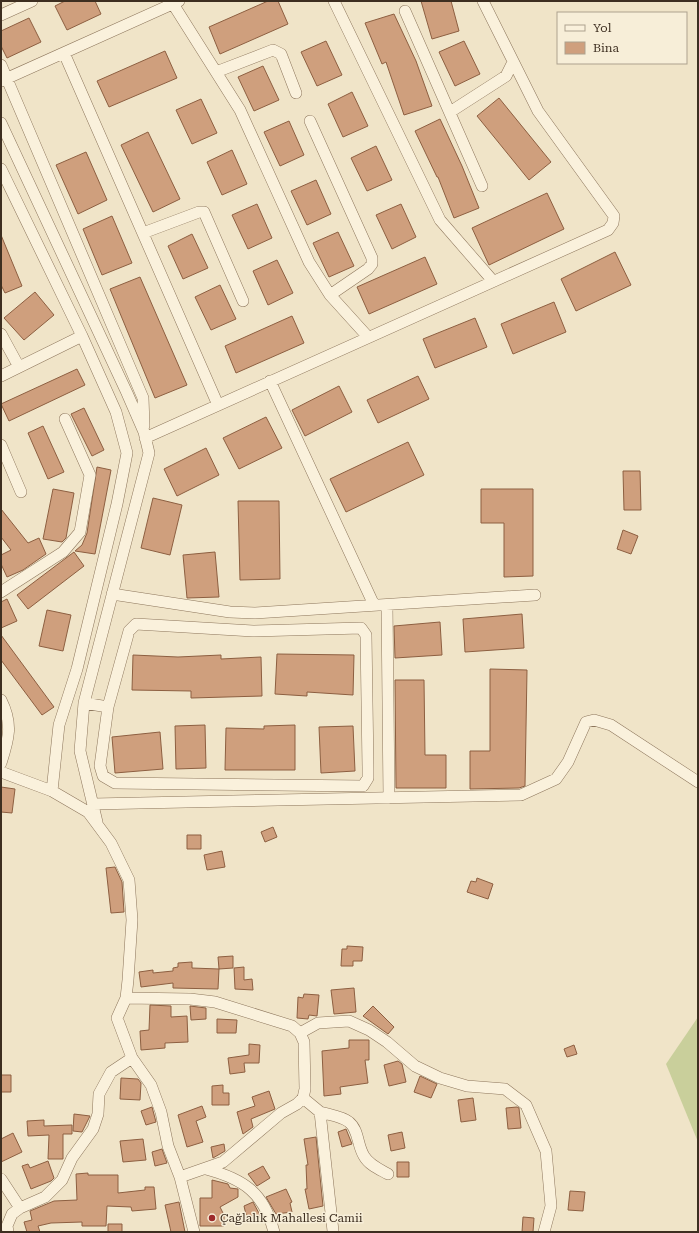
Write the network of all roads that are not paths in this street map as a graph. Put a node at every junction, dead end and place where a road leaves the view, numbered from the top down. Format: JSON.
{"nodes":[{"id":1,"x":32,"y":1,"type":"edge"},
{"id":2,"x":334,"y":1,"type":"edge"},
{"id":3,"x":483,"y":1,"type":"edge"},
{"id":4,"x":176,"y":2,"type":"edge"},
{"id":5,"x":406,"y":11,"type":"dead end"},
{"id":6,"x":1,"y":14,"type":"edge"},
{"id":7,"x":64,"y":52,"type":"junction"},
{"id":8,"x":513,"y":62,"type":"junction"},
{"id":9,"x":1,"y":66,"type":"edge"},
{"id":10,"x":216,"y":72,"type":"junction"},
{"id":11,"x":4,"y":79,"type":"edge"},
{"id":12,"x":296,"y":93,"type":"dead end"},
{"id":13,"x":450,"y":112,"type":"junction"},
{"id":14,"x":310,"y":121,"type":"dead end"},
{"id":15,"x":1,"y":123,"type":"edge"},
{"id":16,"x":1,"y":169,"type":"edge"},
{"id":17,"x":482,"y":186,"type":"dead end"},
{"id":18,"x":143,"y":233,"type":"junction"},
{"id":19,"x":493,"y":281,"type":"junction"},
{"id":20,"x":330,"y":295,"type":"junction"},
{"id":21,"x":243,"y":302,"type":"dead end"},
{"id":22,"x":1,"y":334,"type":"edge"},
{"id":23,"x":82,"y":336,"type":"junction"},
{"id":24,"x":368,"y":337,"type":"junction"},
{"id":25,"x":19,"y":367,"type":"junction"},
{"id":26,"x":1,"y":376,"type":"edge"},
{"id":27,"x":270,"y":382,"type":"junction"},
{"id":28,"x":218,"y":405,"type":"junction"},
{"id":29,"x":65,"y":419,"type":"dead end"},
{"id":30,"x":145,"y":435,"type":"junction"},
{"id":31,"x":1,"y":445,"type":"edge"},
{"id":32,"x":21,"y":492,"type":"dead end"},
{"id":33,"x":1,"y":592,"type":"edge"},
{"id":34,"x":112,"y":594,"type":"junction"},
{"id":35,"x":535,"y":595,"type":"dead end"},
{"id":36,"x":387,"y":604,"type":"junction"},
{"id":37,"x":374,"y":605,"type":"junction"},
{"id":38,"x":255,"y":613,"type":"junction"},
{"id":39,"x":254,"y":632,"type":"junction"},
{"id":40,"x":1,"y":700,"type":"edge"},
{"id":41,"x":84,"y":703,"type":"junction"},
{"id":42,"x":108,"y":707,"type":"junction"},
{"id":43,"x":1,"y":763,"type":"edge"},
{"id":44,"x":1,"y":772,"type":"edge"},
{"id":45,"x":698,"y":782,"type":"edge"},
{"id":46,"x":52,"y":791,"type":"junction"},
{"id":47,"x":389,"y":798,"type":"junction"},
{"id":48,"x":93,"y":804,"type":"junction"},
{"id":49,"x":98,"y":827,"type":"junction"},
{"id":50,"x":126,"y":998,"type":"junction"},
{"id":51,"x":300,"y":1033,"type":"junction"},
{"id":52,"x":132,"y":1058,"type":"junction"},
{"id":53,"x":303,"y":1098,"type":"junction"},
{"id":54,"x":320,"y":1112,"type":"junction"},
{"id":55,"x":206,"y":1169,"type":"junction"},
{"id":56,"x":388,"y":1174,"type":"dead end"},
{"id":57,"x":180,"y":1177,"type":"junction"},
{"id":58,"x":1,"y":1179,"type":"edge"},
{"id":59,"x":20,"y":1208,"type":"junction"},
{"id":60,"x":333,"y":1231,"type":"dead end"},
{"id":61,"x":8,"y":1232,"type":"edge"},
{"id":62,"x":194,"y":1232,"type":"edge"},
{"id":63,"x":274,"y":1232,"type":"edge"},
{"id":64,"x":544,"y":1232,"type":"edge"}],
"edges":[{"from":1,"to":6,"type":"street"},
{"from":2,"to":19,"type":"street"},
{"from":3,"to":8,"type":"street"},
{"from":4,"to":7,"type":"street"},
{"from":4,"to":10,"type":"street"},
{"from":5,"to":13,"type":"street"},
{"from":7,"to":11,"type":"street"},
{"from":7,"to":18,"type":"street"},
{"from":8,"to":13,"type":"street"},
{"from":8,"to":19,"type":"street"},
{"from":9,"to":11,"type":"street"},
{"from":10,"to":12,"type":"street"},
{"from":10,"to":20,"type":"street"},
{"from":11,"to":30,"type":"street"},
{"from":13,"to":17,"type":"street"},
{"from":14,"to":20,"type":"street"},
{"from":15,"to":30,"type":"street"},
{"from":16,"to":23,"type":"street"},
{"from":18,"to":21,"type":"street"},
{"from":18,"to":28,"type":"street"},
{"from":19,"to":24,"type":"street"},
{"from":20,"to":24,"type":"street"},
{"from":22,"to":25,"type":"street"},
{"from":23,"to":25,"type":"street"},
{"from":23,"to":46,"type":"street"},
{"from":24,"to":27,"type":"street"},
{"from":25,"to":26,"type":"street"},
{"from":27,"to":28,"type":"street"},
{"from":27,"to":37,"type":"street"},
{"from":28,"to":30,"type":"street"},
{"from":29,"to":33,"type":"street"},
{"from":30,"to":34,"type":"street"},
{"from":31,"to":32,"type":"street"},
{"from":34,"to":38,"type":"street"},
{"from":34,"to":41,"type":"street"},
{"from":35,"to":36,"type":"street"},
{"from":36,"to":37,"type":"street"},
{"from":36,"to":47,"type":"street"},
{"from":37,"to":38,"type":"street"},
{"from":38,"to":39,"type":"street"},
{"from":39,"to":42,"type":"street"},
{"from":39,"to":42,"type":"street"},
{"from":40,"to":43,"type":"street"},
{"from":41,"to":42,"type":"street"},
{"from":41,"to":48,"type":"street"},
{"from":44,"to":46,"type":"street"},
{"from":45,"to":47,"type":"street"},
{"from":46,"to":49,"type":"street"},
{"from":47,"to":48,"type":"street"},
{"from":48,"to":49,"type":"street"},
{"from":49,"to":50,"type":"street"},
{"from":50,"to":51,"type":"street"},
{"from":50,"to":52,"type":"street"},
{"from":51,"to":53,"type":"street"},
{"from":51,"to":64,"type":"street"},
{"from":52,"to":57,"type":"street"},
{"from":52,"to":59,"type":"street"},
{"from":53,"to":54,"type":"street"},
{"from":53,"to":55,"type":"street"},
{"from":54,"to":56,"type":"street"},
{"from":54,"to":60,"type":"street"},
{"from":55,"to":57,"type":"street"},
{"from":55,"to":63,"type":"street"},
{"from":57,"to":62,"type":"street"},
{"from":58,"to":59,"type":"street"},
{"from":59,"to":61,"type":"street"}]}
